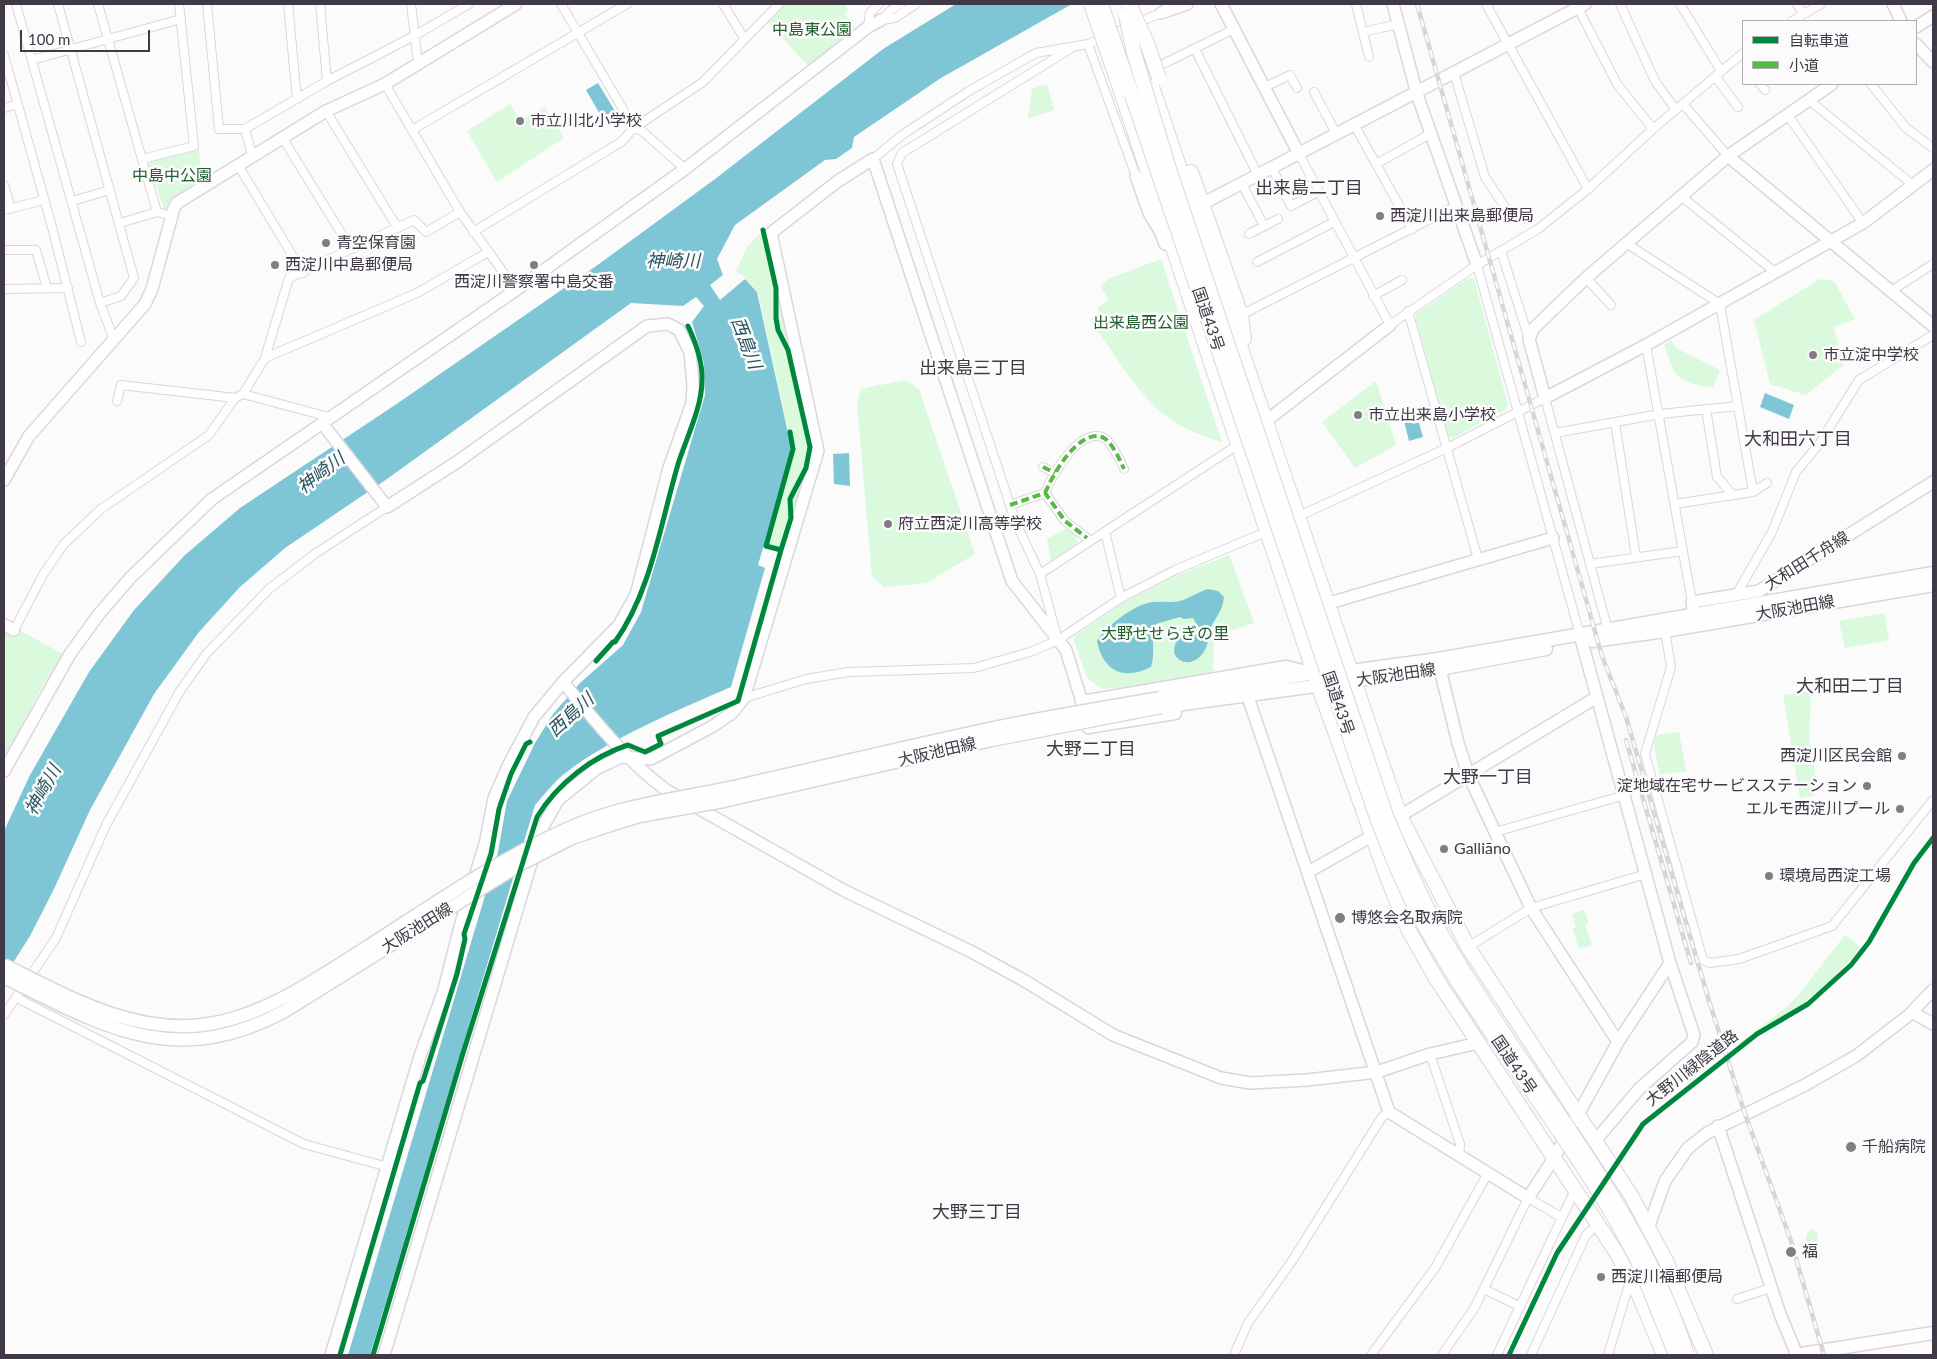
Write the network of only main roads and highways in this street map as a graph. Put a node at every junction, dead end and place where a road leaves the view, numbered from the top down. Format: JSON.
{"nodes":[{"id":1,"x":1091,"y":4,"type":"edge"},
{"id":2,"x":1102,"y":4,"type":"edge"},
{"id":3,"x":1126,"y":7,"type":"edge"},
{"id":4,"x":1155,"y":76,"type":"junction"},
{"id":5,"x":1247,"y":367,"type":"junction"},
{"id":6,"x":1933,"y":573,"type":"edge"},
{"id":7,"x":1933,"y":585,"type":"edge"},
{"id":8,"x":1693,"y":614,"type":"junction"},
{"id":9,"x":1581,"y":639,"type":"junction"},
{"id":10,"x":1353,"y":676,"type":"junction"},
{"id":11,"x":1316,"y":679,"type":"junction"},
{"id":12,"x":1295,"y":687,"type":"junction"},
{"id":13,"x":1160,"y":702,"type":"junction"},
{"id":14,"x":1400,"y":816,"type":"junction"},
{"id":15,"x":1386,"y":877,"type":"junction"},
{"id":16,"x":4,"y":965,"type":"edge"},
{"id":17,"x":4,"y":977,"type":"edge"},
{"id":18,"x":1613,"y":1206,"type":"junction"},
{"id":19,"x":1933,"y":1332,"type":"edge"},
{"id":20,"x":1831,"y":1352,"type":"edge"},
{"id":21,"x":1664,"y":1355,"type":"edge"},
{"id":22,"x":1676,"y":1355,"type":"edge"},
{"id":23,"x":1687,"y":1355,"type":"edge"},
{"id":24,"x":1706,"y":1355,"type":"edge"},
{"id":25,"x":1796,"y":1355,"type":"edge"}],
"edges":[{"from":1,"to":11,"type":"highway","name":"国道43号","bridge":true},
{"from":2,"to":18,"type":"highway","name":"国道43号","bridge":true},
{"from":3,"to":4,"type":"highway","name":"国道43号","bridge":true},
{"from":3,"to":18,"type":"highway","name":"国道43号","bridge":true},
{"from":4,"to":5,"type":"highway","name":"国道43号"},
{"from":4,"to":5,"type":"highway"},
{"from":5,"to":10,"type":"highway","name":"国道43号"},
{"from":6,"to":8,"type":"main road","name":"大阪池田線"},
{"from":7,"to":8,"type":"main road","name":"大阪池田線"},
{"from":8,"to":9,"type":"main road","name":"大阪池田線"},
{"from":8,"to":9,"type":"main road","name":"大阪池田線"},
{"from":9,"to":10,"type":"main road","name":"大阪池田線"},
{"from":9,"to":10,"type":"main road","name":"大阪池田線"},
{"from":10,"to":11,"type":"main road","name":"大阪池田線"},
{"from":10,"to":14,"type":"highway","name":"国道43号"},
{"from":11,"to":12,"type":"main road","name":"大阪池田線"},
{"from":11,"to":12,"type":"main road"},
{"from":11,"to":13,"type":"main road","name":"大阪池田線"},
{"from":11,"to":15,"type":"highway","name":"国道43号"},
{"from":12,"to":13,"type":"main road","name":"大阪池田線"},
{"from":13,"to":16,"type":"main road","name":"大阪池田線","bridge":true},
{"from":13,"to":17,"type":"main road","name":"大阪池田線","bridge":true},
{"from":14,"to":18,"type":"highway","bridge":true},
{"from":14,"to":24,"type":"highway","name":"国道43号"},
{"from":15,"to":18,"type":"highway","bridge":true},
{"from":15,"to":21,"type":"highway","name":"国道43号"},
{"from":18,"to":22,"type":"highway","name":"国道43号","bridge":true},
{"from":18,"to":23,"type":"highway","name":"国道43号","bridge":true},
{"from":19,"to":20,"type":"main road"},
{"from":20,"to":25,"type":"main road"}]}
